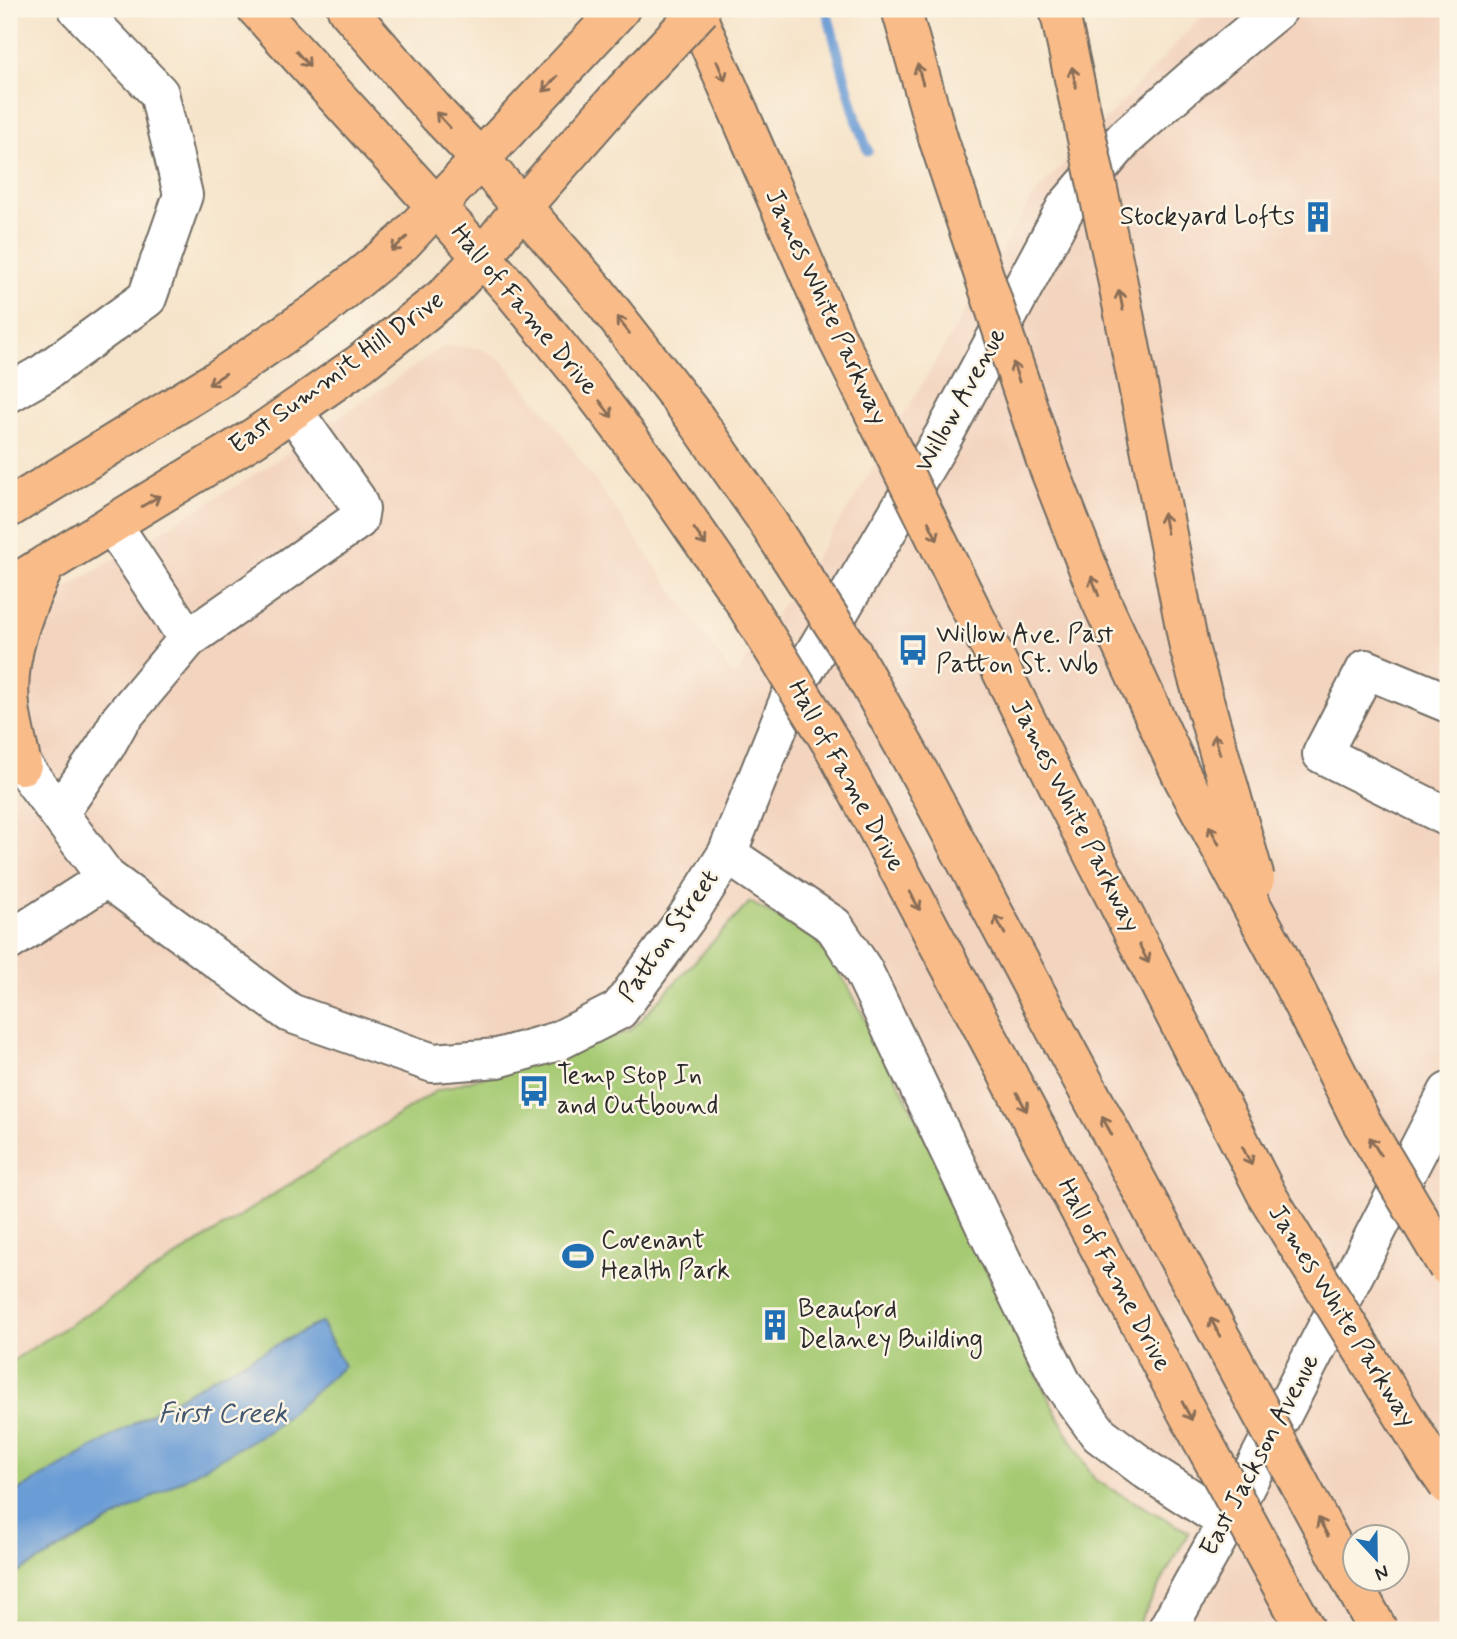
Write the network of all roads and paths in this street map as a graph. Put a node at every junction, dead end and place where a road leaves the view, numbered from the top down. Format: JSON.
{"nodes":[{"id":1,"x":78,"y":9,"type":"edge"},
{"id":2,"x":257,"y":9,"type":"edge"},
{"id":3,"x":347,"y":9,"type":"edge"},
{"id":4,"x":694,"y":9,"type":"edge"},
{"id":5,"x":701,"y":9,"type":"edge"},
{"id":6,"x":901,"y":9,"type":"edge"},
{"id":7,"x":1059,"y":9,"type":"edge"},
{"id":8,"x":1278,"y":9,"type":"edge"},
{"id":9,"x":608,"y":21,"type":"edge"},
{"id":10,"x":479,"y":158,"type":"junction"},
{"id":11,"x":436,"y":207,"type":"junction"},
{"id":12,"x":522,"y":207,"type":"junction"},
{"id":13,"x":482,"y":257,"type":"junction"},
{"id":14,"x":9,"y":393,"type":"edge"},
{"id":15,"x":293,"y":411,"type":"junction"},
{"id":16,"x":9,"y":508,"type":"edge"},
{"id":17,"x":112,"y":524,"type":"junction"},
{"id":18,"x":46,"y":564,"type":"junction"},
{"id":19,"x":9,"y":587,"type":"edge"},
{"id":20,"x":188,"y":639,"type":"junction"},
{"id":21,"x":1448,"y":703,"type":"edge"},
{"id":22,"x":18,"y":768,"type":"edge"},
{"id":23,"x":59,"y":813,"type":"junction"},
{"id":24,"x":1448,"y":817,"type":"edge"},
{"id":25,"x":727,"y":854,"type":"junction"},
{"id":26,"x":107,"y":878,"type":"junction"},
{"id":27,"x":9,"y":942,"type":"edge"},
{"id":28,"x":1276,"y":951,"type":"junction"},
{"id":29,"x":1448,"y":1092,"type":"edge"},
{"id":30,"x":1448,"y":1267,"type":"edge"},
{"id":31,"x":1448,"y":1485,"type":"edge"},
{"id":32,"x":1227,"y":1522,"type":"junction"},
{"id":33,"x":1167,"y":1630,"type":"edge"},
{"id":34,"x":1306,"y":1630,"type":"edge"},
{"id":35,"x":1378,"y":1630,"type":"edge"}],
"edges":[{"from":1,"to":14,"type":"street"},
{"from":2,"to":11,"type":"main road","name":"Hall of Fame Drive","one_way":true},
{"from":10,"to":3,"type":"main road","one_way":true},
{"from":4,"to":31,"type":"main road","name":"James White Parkway","one_way":true,"bridge":true},
{"from":5,"to":12,"type":"main road","name":"East Summit Hill Drive","bridge":true},
{"from":28,"to":6,"type":"main road","one_way":true,"bridge":true},
{"from":28,"to":7,"type":"main road","one_way":true,"bridge":true},
{"from":8,"to":25,"type":"street","name":"Willow Avenue"},
{"from":9,"to":10,"type":"main road","one_way":true},
{"from":10,"to":11,"type":"main road"},
{"from":10,"to":12,"type":"main road"},
{"from":11,"to":13,"type":"main road","name":"Hall of Fame Drive"},
{"from":11,"to":16,"type":"main road","one_way":true},
{"from":12,"to":13,"type":"main road","name":"East Summit Hill Drive"},
{"from":35,"to":12,"type":"main road","one_way":true,"bridge":true},
{"from":13,"to":15,"type":"main road","name":"East Summit Hill Drive"},
{"from":13,"to":34,"type":"main road","name":"Hall of Fame Drive","one_way":true,"bridge":true},
{"from":17,"to":15,"type":"main road","name":"East Summit Hill Drive","one_way":true},
{"from":15,"to":20,"type":"street"},
{"from":17,"to":18,"type":"main road","name":"East Summit Hill Drive"},
{"from":17,"to":20,"type":"street"},
{"from":18,"to":19,"type":"main road","name":"East Summit Hill Drive"},
{"from":18,"to":22,"type":"main road"},
{"from":20,"to":23,"type":"street"},
{"from":21,"to":24,"type":"street"},
{"from":22,"to":23,"type":"street","name":"Patton Street"},
{"from":23,"to":26,"type":"street","name":"Patton Street"},
{"from":25,"to":26,"type":"street","name":"Patton Street"},
{"from":25,"to":32,"type":"street","name":"Patton Street"},
{"from":26,"to":27,"type":"street"},
{"from":30,"to":28,"type":"main road","one_way":true,"bridge":true},
{"from":29,"to":32,"type":"street","name":"East Jackson Avenue"},
{"from":32,"to":33,"type":"street","name":"East Jackson Avenue"}]}
